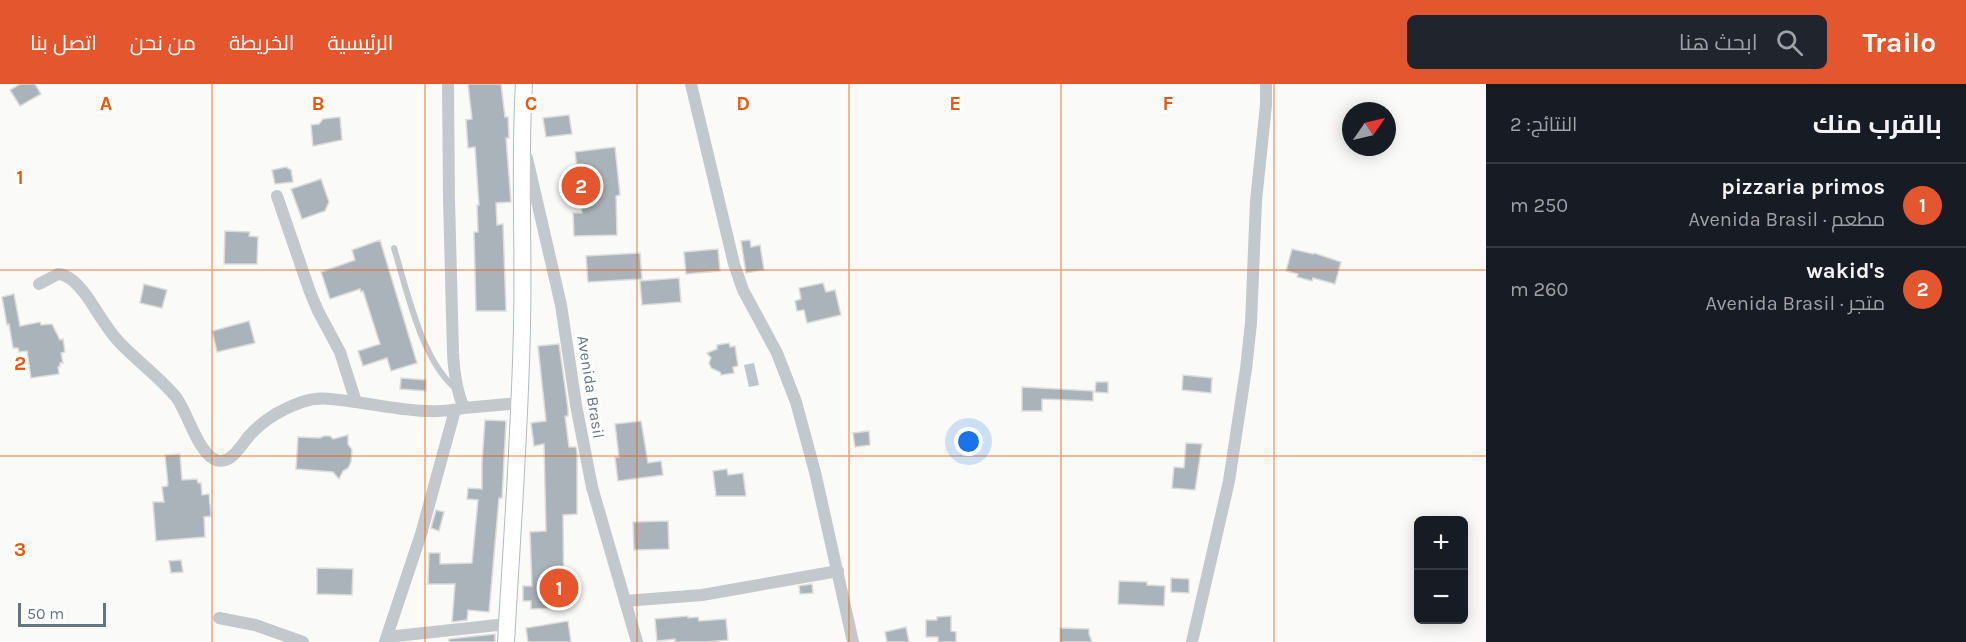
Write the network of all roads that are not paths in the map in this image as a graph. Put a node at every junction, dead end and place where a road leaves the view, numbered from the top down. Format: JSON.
{"nodes":[{"id":1,"x":448,"y":84,"type":"edge"},
{"id":2,"x":524,"y":84,"type":"edge"},
{"id":3,"x":691,"y":84,"type":"edge"},
{"id":4,"x":1266,"y":84,"type":"edge"},
{"id":5,"x":521,"y":136,"type":"junction"},
{"id":6,"x":277,"y":196,"type":"dead end"},
{"id":7,"x":394,"y":248,"type":"dead end"},
{"id":8,"x":39,"y":284,"type":"dead end"},
{"id":9,"x":458,"y":391,"type":"junction"},
{"id":10,"x":356,"y":402,"type":"junction"},
{"id":11,"x":520,"y":403,"type":"junction"},
{"id":12,"x":460,"y":409,"type":"junction"},
{"id":13,"x":838,"y":571,"type":"junction"},
{"id":14,"x":625,"y":601,"type":"junction"},
{"id":15,"x":219,"y":618,"type":"dead end"},
{"id":16,"x":507,"y":624,"type":"junction"},
{"id":17,"x":386,"y":640,"type":"edge"},
{"id":18,"x":303,"y":642,"type":"edge"},
{"id":19,"x":506,"y":642,"type":"edge"},
{"id":20,"x":637,"y":642,"type":"edge"},
{"id":21,"x":853,"y":642,"type":"edge"},
{"id":22,"x":1192,"y":642,"type":"edge"}],
"edges":[{"from":1,"to":9,"type":"street"},
{"from":2,"to":5,"type":"main road"},
{"from":3,"to":13,"type":"street"},
{"from":4,"to":22,"type":"street"},
{"from":5,"to":11,"type":"main road"},
{"from":5,"to":14,"type":"street","name":"Avenida Brasil"},
{"from":6,"to":10,"type":"street"},
{"from":7,"to":9,"type":"lane"},
{"from":8,"to":10,"type":"street"},
{"from":9,"to":12,"type":"street"},
{"from":10,"to":12,"type":"street"},
{"from":11,"to":12,"type":"street"},
{"from":11,"to":16,"type":"main road"},
{"from":12,"to":17,"type":"street"},
{"from":13,"to":14,"type":"street"},
{"from":13,"to":21,"type":"street"},
{"from":14,"to":20,"type":"street","name":"Avenida Brasil"},
{"from":15,"to":18,"type":"street"},
{"from":16,"to":17,"type":"street"},
{"from":16,"to":19,"type":"main road"}]}
